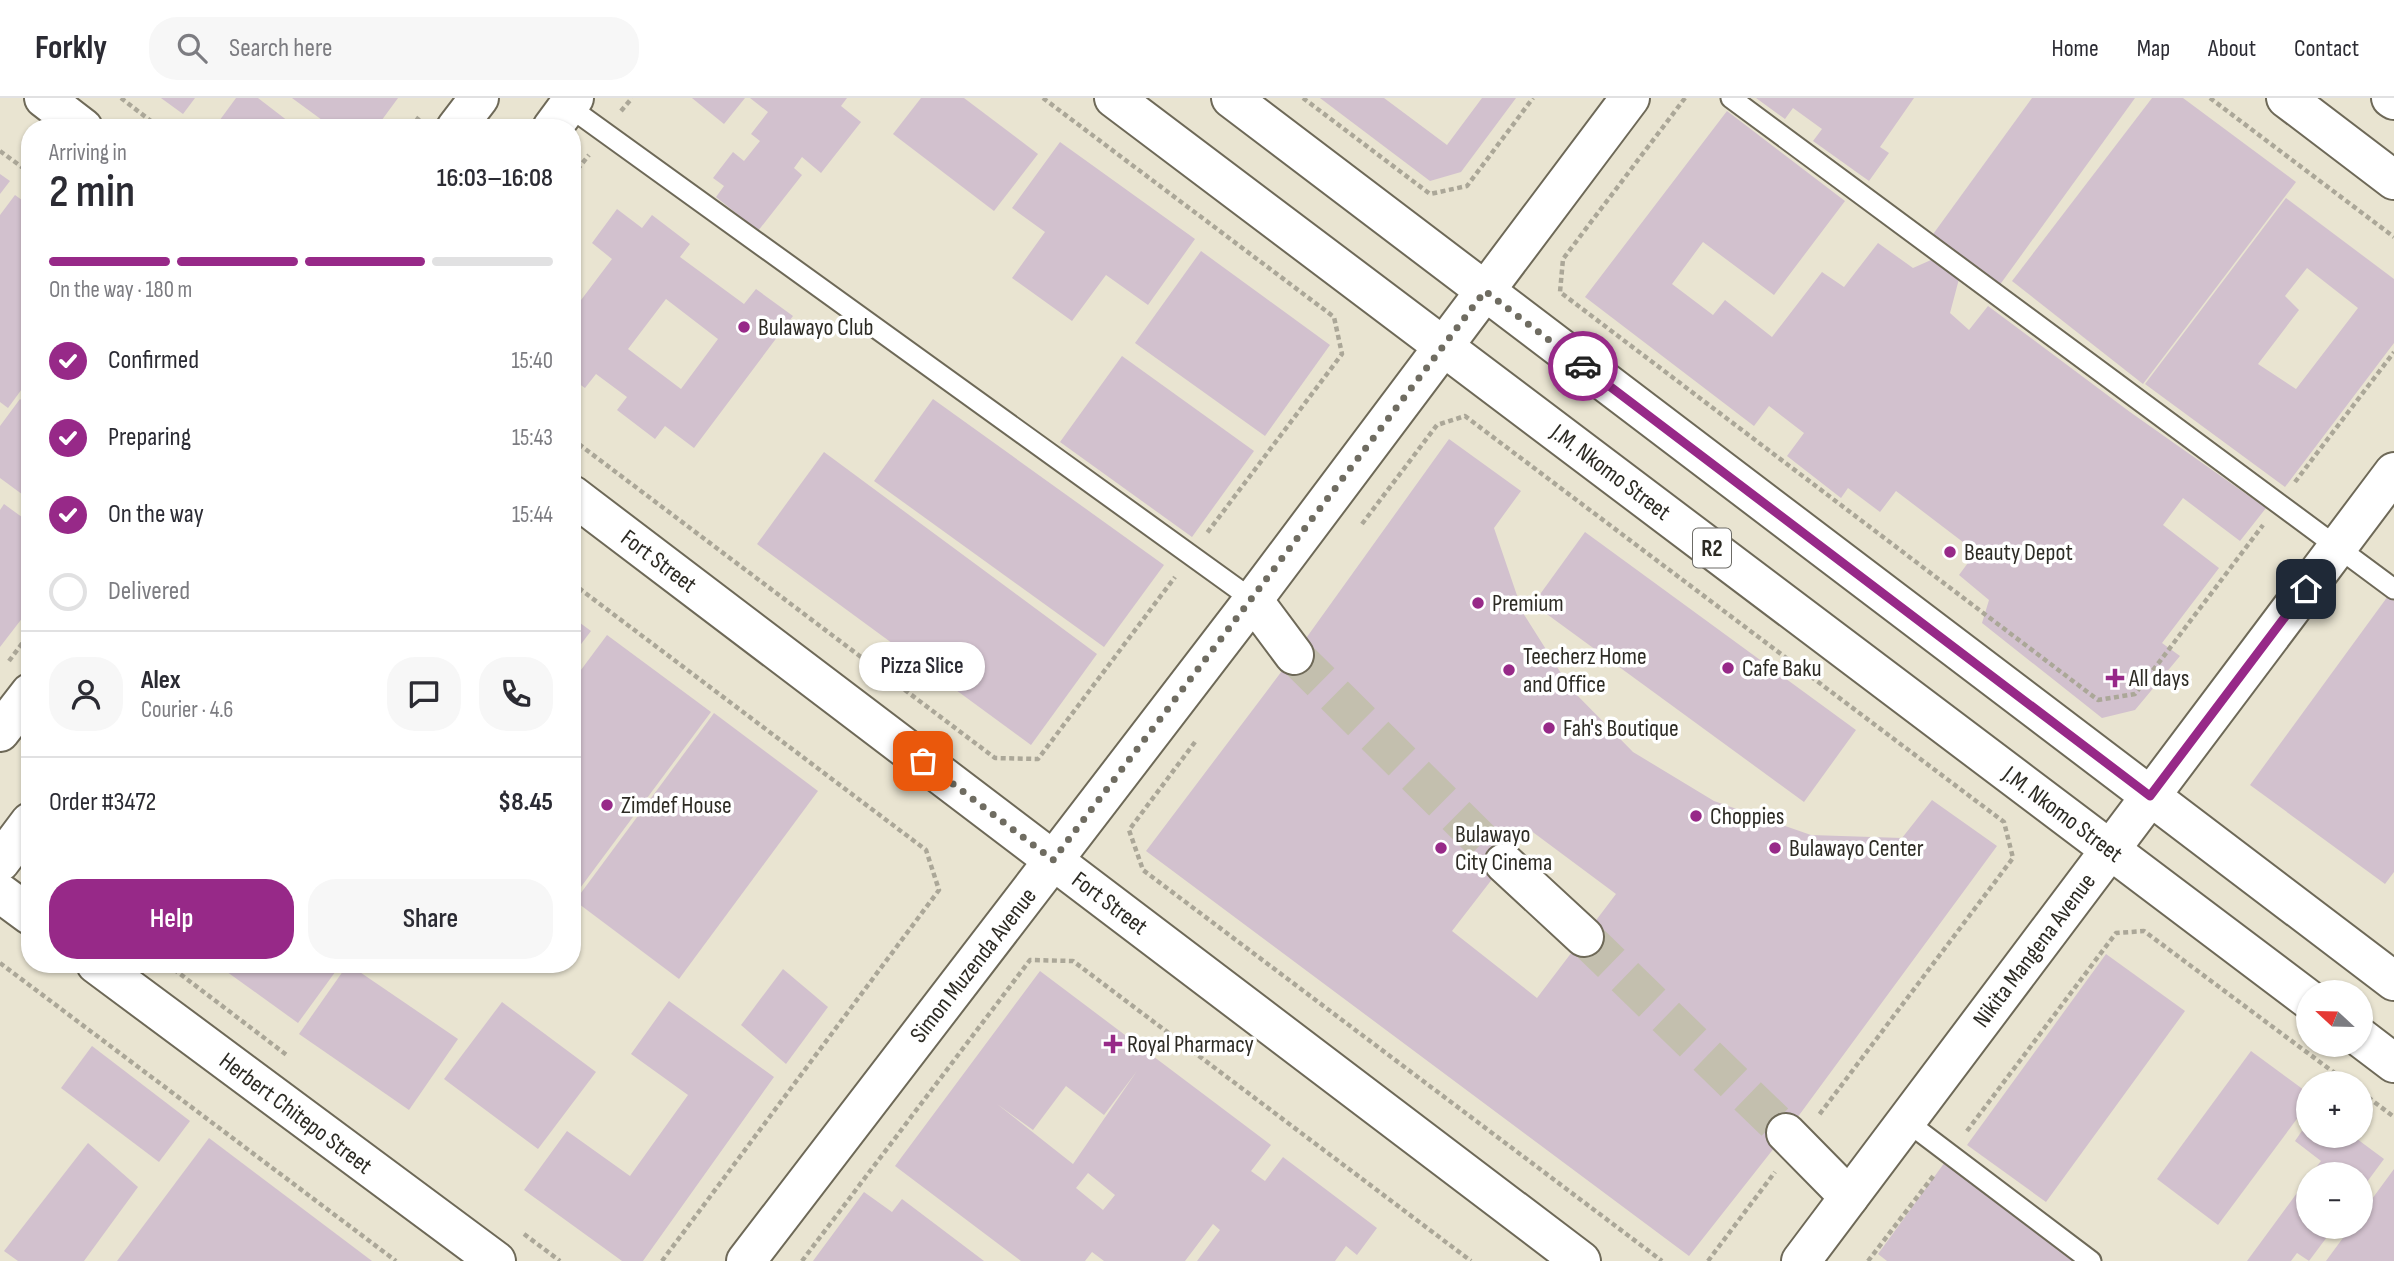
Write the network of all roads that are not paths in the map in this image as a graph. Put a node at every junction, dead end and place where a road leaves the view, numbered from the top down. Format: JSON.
{"nodes":[{"id":1,"x":44,"y":98,"type":"edge"},
{"id":2,"x":479,"y":98,"type":"edge"},
{"id":3,"x":1114,"y":98,"type":"edge"},
{"id":4,"x":1231,"y":98,"type":"edge"},
{"id":5,"x":1630,"y":98,"type":"edge"},
{"id":6,"x":1731,"y":98,"type":"edge"},
{"id":7,"x":2286,"y":98,"type":"edge"},
{"id":8,"x":71,"y":119,"type":"edge"},
{"id":9,"x":463,"y":119,"type":"edge"},
{"id":10,"x":581,"y":122,"type":"edge"},
{"id":11,"x":2394,"y":180,"type":"edge"},
{"id":12,"x":1485,"y":291,"type":"junction"},
{"id":13,"x":1444,"y":345,"type":"junction"},
{"id":14,"x":2394,"y":472,"type":"edge"},
{"id":15,"x":581,"y":502,"type":"edge"},
{"id":16,"x":2338,"y":547,"type":"junction"},
{"id":17,"x":2394,"y":589,"type":"edge"},
{"id":18,"x":1253,"y":600,"type":"junction"},
{"id":19,"x":1294,"y":655,"type":"tunnel mouth"},
{"id":20,"x":21,"y":705,"type":"edge"},
{"id":21,"x":0,"y":732,"type":"edge"},
{"id":22,"x":2150,"y":796,"type":"junction"},
{"id":23,"x":21,"y":834,"type":"edge"},
{"id":24,"x":2110,"y":849,"type":"junction"},
{"id":25,"x":1053,"y":860,"type":"junction"},
{"id":26,"x":0,"y":862,"type":"edge"},
{"id":27,"x":1504,"y":863,"type":"tunnel mouth"},
{"id":28,"x":0,"y":893,"type":"edge"},
{"id":29,"x":21,"y":908,"type":"edge"},
{"id":30,"x":1584,"y":937,"type":"tunnel mouth"},
{"id":31,"x":2391,"y":971,"type":"edge"},
{"id":32,"x":108,"y":973,"type":"edge"},
{"id":33,"x":2296,"y":990,"type":"edge"},
{"id":34,"x":2373,"y":1047,"type":"edge"},
{"id":35,"x":2394,"y":1063,"type":"edge"},
{"id":36,"x":1906,"y":1121,"type":"junction"},
{"id":37,"x":1791,"y":1139,"type":"tunnel mouth"},
{"id":38,"x":1849,"y":1197,"type":"junction"},
{"id":39,"x":496,"y":1261,"type":"edge"},
{"id":40,"x":746,"y":1261,"type":"edge"},
{"id":41,"x":1581,"y":1261,"type":"edge"},
{"id":42,"x":1801,"y":1261,"type":"edge"},
{"id":43,"x":2091,"y":1261,"type":"edge"}],
"edges":[{"from":1,"to":8,"type":"main road"},
{"from":2,"to":9,"type":"main road"},
{"from":3,"to":13,"type":"main road","name":"J.M. Nkomo Street","number":"R2"},
{"from":4,"to":12,"type":"main road"},
{"from":5,"to":12,"type":"main road","name":"Simon Muzenda Avenue"},
{"from":6,"to":16,"type":"lane"},
{"from":7,"to":11,"type":"main road"},
{"from":10,"to":18,"type":"lane"},
{"from":12,"to":13,"type":"main road","name":"Simon Muzenda Avenue"},
{"from":12,"to":22,"type":"main road"},
{"from":13,"to":18,"type":"main road","name":"Simon Muzenda Avenue"},
{"from":13,"to":24,"type":"main road","name":"J.M. Nkomo Street","number":"R2"},
{"from":14,"to":16,"type":"main road","name":"Nikita Mangena Avenue"},
{"from":15,"to":25,"type":"main road","name":"Fort Street"},
{"from":16,"to":17,"type":"lane"},
{"from":16,"to":22,"type":"main road","name":"Nikita Mangena Avenue"},
{"from":18,"to":19,"type":"main road"},
{"from":18,"to":25,"type":"main road","name":"Simon Muzenda Avenue"},
{"from":20,"to":21,"type":"main road"},
{"from":22,"to":24,"type":"main road","name":"Nikita Mangena Avenue"},
{"from":22,"to":31,"type":"main road"},
{"from":23,"to":26,"type":"main road"},
{"from":24,"to":33,"type":"main road","name":"J.M. Nkomo Street","number":"R2"},
{"from":24,"to":36,"type":"main road","name":"Nikita Mangena Avenue"},
{"from":25,"to":40,"type":"main road","name":"Simon Muzenda Avenue"},
{"from":25,"to":41,"type":"main road","name":"Fort Street"},
{"from":27,"to":30,"type":"main road"},
{"from":28,"to":29,"type":"main road"},
{"from":32,"to":39,"type":"main road","name":"Herbert Chitepo Street"},
{"from":34,"to":35,"type":"main road"},
{"from":36,"to":38,"type":"main road","name":"Nikita Mangena Avenue"},
{"from":36,"to":43,"type":"lane"},
{"from":37,"to":38,"type":"main road"},
{"from":38,"to":42,"type":"main road","name":"Nikita Mangena Avenue"}]}
